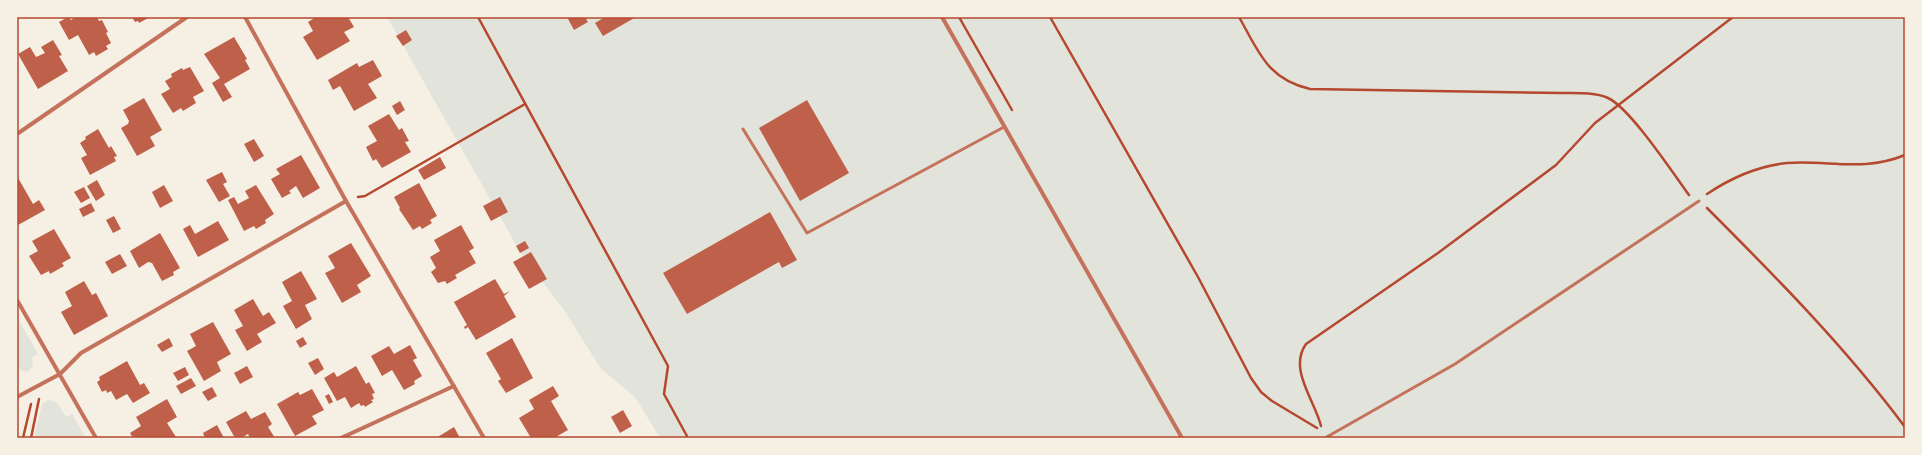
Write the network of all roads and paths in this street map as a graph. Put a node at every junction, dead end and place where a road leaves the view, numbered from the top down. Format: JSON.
{"nodes":[{"id":1,"x":187,"y":17,"type":"edge"},
{"id":2,"x":245,"y":17,"type":"edge"},
{"id":3,"x":478,"y":17,"type":"edge"},
{"id":4,"x":942,"y":17,"type":"edge"},
{"id":5,"x":1050,"y":17,"type":"edge"},
{"id":6,"x":1239,"y":17,"type":"edge"},
{"id":7,"x":1733,"y":17,"type":"edge"},
{"id":8,"x":525,"y":104,"type":"junction"},
{"id":9,"x":1618,"y":105,"type":"junction"},
{"id":10,"x":1004,"y":127,"type":"junction"},
{"id":11,"x":743,"y":129,"type":"dead end"},
{"id":12,"x":17,"y":134,"type":"edge"},
{"id":13,"x":1905,"y":155,"type":"edge"},
{"id":14,"x":1699,"y":200,"type":"junction"},
{"id":15,"x":346,"y":201,"type":"junction"},
{"id":16,"x":17,"y":300,"type":"edge"},
{"id":17,"x":60,"y":374,"type":"junction"},
{"id":18,"x":454,"y":386,"type":"junction"},
{"id":19,"x":34,"y":388,"type":"junction"},
{"id":20,"x":17,"y":397,"type":"edge"},
{"id":21,"x":1905,"y":427,"type":"edge"},
{"id":22,"x":23,"y":438,"type":"edge"},
{"id":23,"x":31,"y":438,"type":"edge"},
{"id":24,"x":96,"y":438,"type":"edge"},
{"id":25,"x":341,"y":438,"type":"edge"},
{"id":26,"x":484,"y":438,"type":"edge"},
{"id":27,"x":688,"y":438,"type":"edge"},
{"id":28,"x":1182,"y":438,"type":"edge"},
{"id":29,"x":1325,"y":438,"type":"edge"}],
"edges":[{"from":1,"to":12,"type":"street"},
{"from":2,"to":15,"type":"street"},
{"from":3,"to":8,"type":"path"},
{"from":4,"to":10,"type":"street"},
{"from":5,"to":9,"type":"path"},
{"from":6,"to":9,"type":"path"},
{"from":7,"to":9,"type":"path"},
{"from":8,"to":15,"type":"path"},
{"from":8,"to":27,"type":"path"},
{"from":9,"to":14,"type":"path"},
{"from":10,"to":11,"type":"lane"},
{"from":10,"to":28,"type":"street"},
{"from":13,"to":14,"type":"path"},
{"from":14,"to":21,"type":"path"},
{"from":14,"to":29,"type":"lane"},
{"from":15,"to":17,"type":"street"},
{"from":15,"to":18,"type":"street"},
{"from":16,"to":17,"type":"street"},
{"from":17,"to":19,"type":"street"},
{"from":17,"to":24,"type":"street"},
{"from":18,"to":25,"type":"street"},
{"from":18,"to":26,"type":"street"},
{"from":19,"to":20,"type":"street"},
{"from":19,"to":22,"type":"path"},
{"from":19,"to":23,"type":"path"}]}
